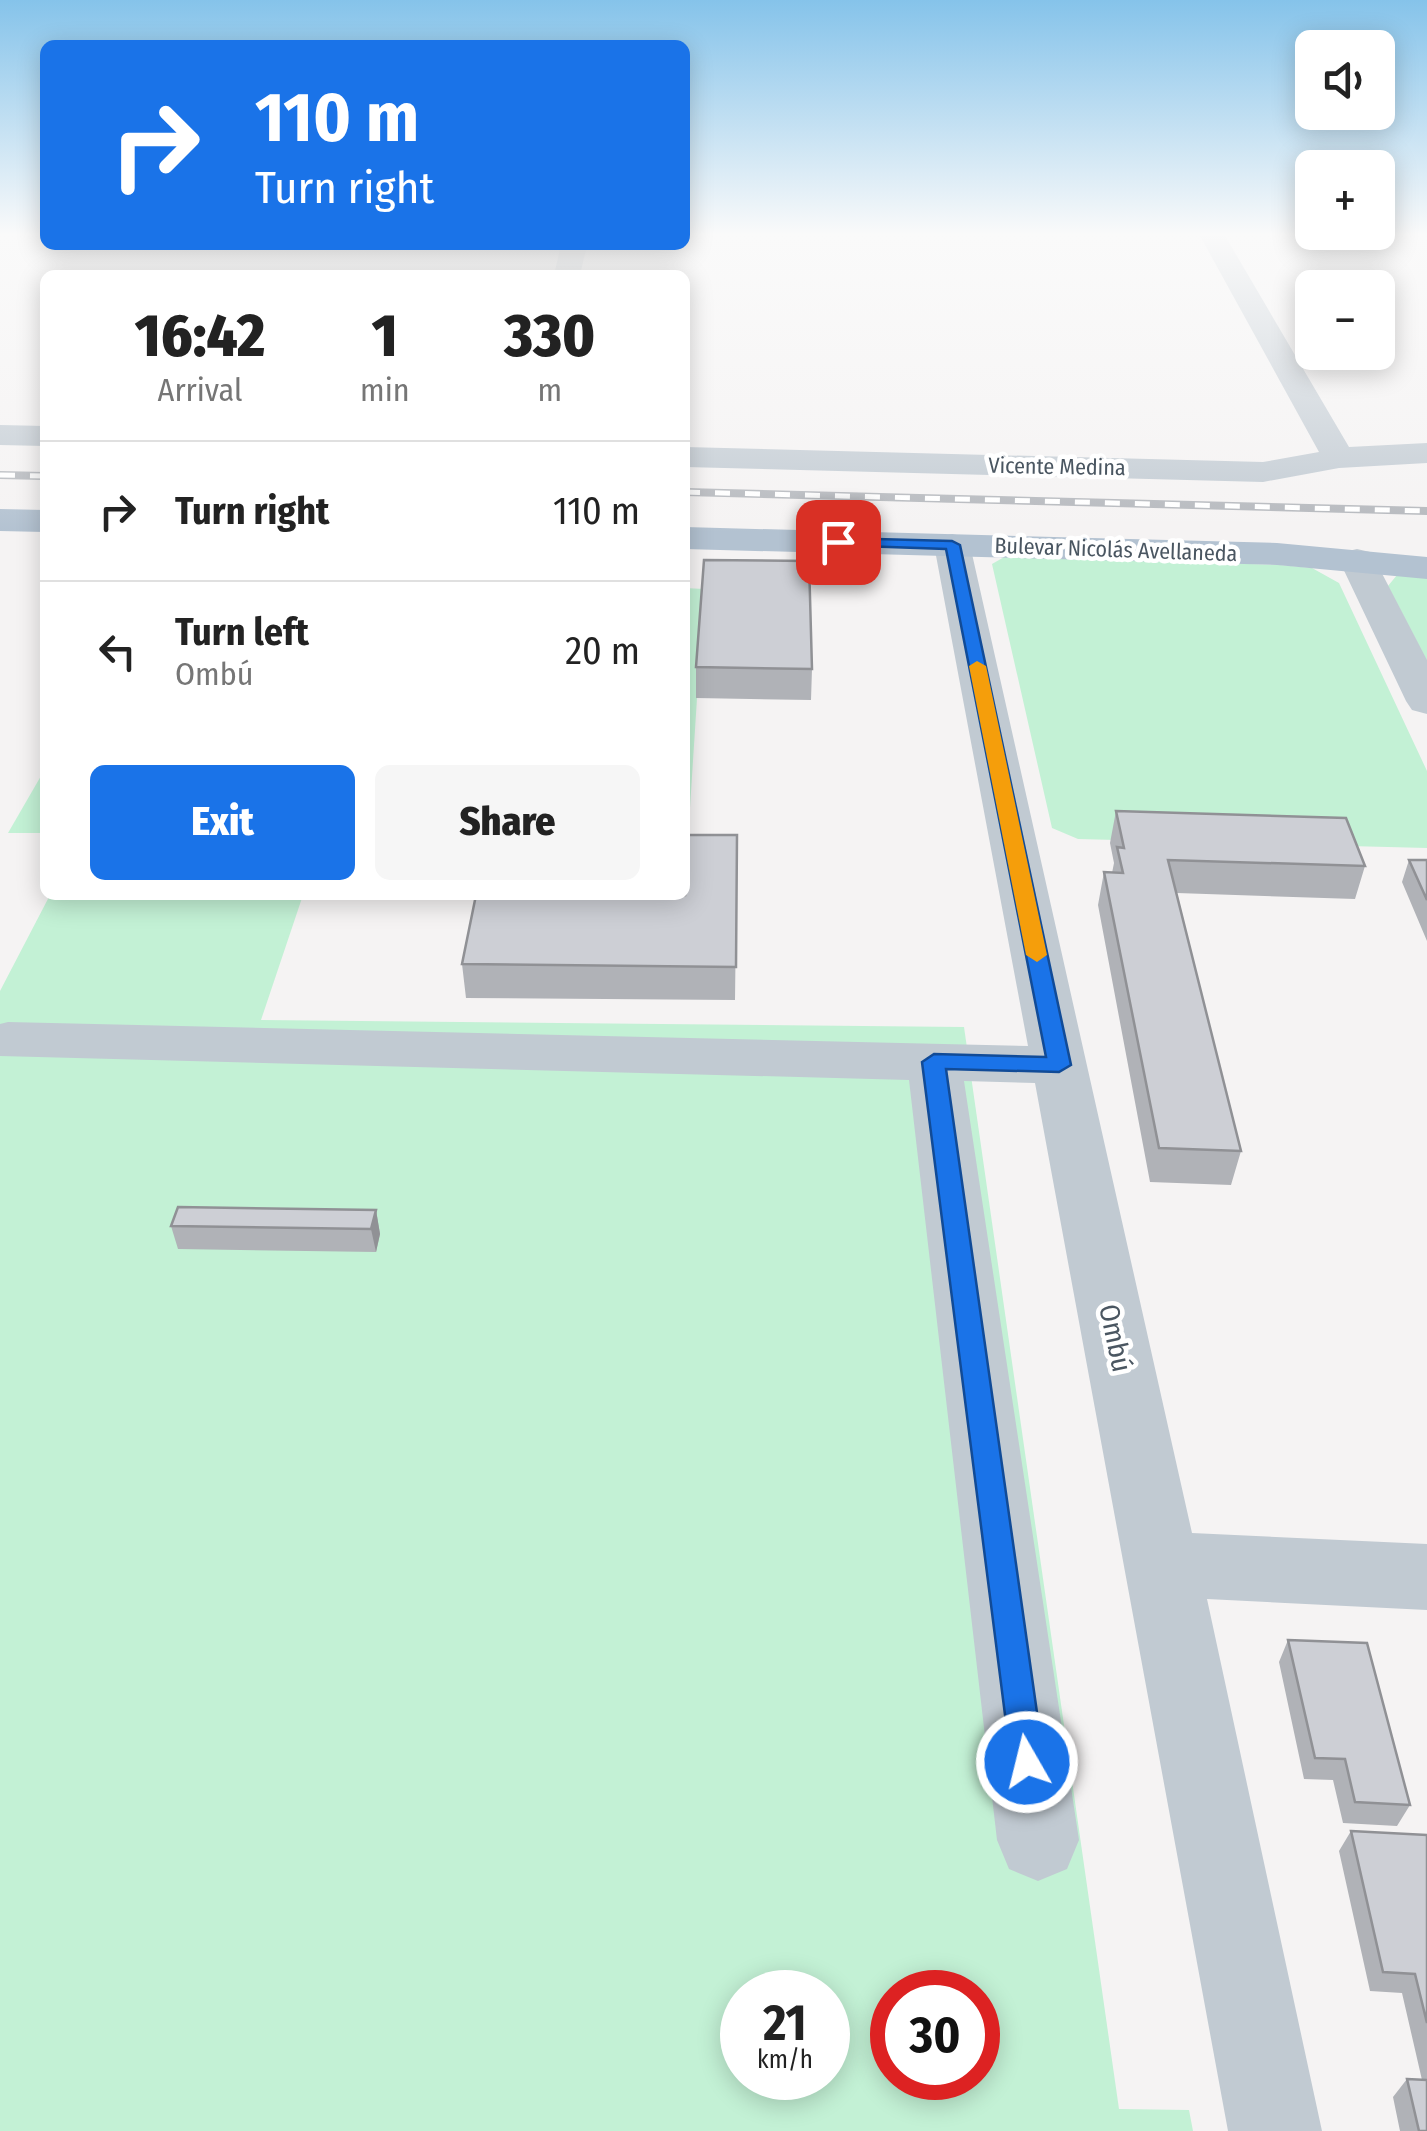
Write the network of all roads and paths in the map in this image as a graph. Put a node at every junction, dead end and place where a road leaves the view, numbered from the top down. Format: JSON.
{"nodes":[{"id":1,"x":1268,"y":333,"type":"edge"},
{"id":2,"x":0,"y":435,"type":"edge"},
{"id":3,"x":40,"y":436,"type":"edge"},
{"id":4,"x":1427,"y":454,"type":"edge"},
{"id":5,"x":690,"y":457,"type":"edge"},
{"id":6,"x":1339,"y":458,"type":"junction"},
{"id":7,"x":0,"y":520,"type":"edge"},
{"id":8,"x":40,"y":521,"type":"edge"},
{"id":9,"x":690,"y":538,"type":"edge"},
{"id":10,"x":952,"y":545,"type":"junction"},
{"id":11,"x":1357,"y":560,"type":"junction"},
{"id":12,"x":1427,"y":568,"type":"edge"},
{"id":13,"x":1427,"y":702,"type":"edge"},
{"id":14,"x":8,"y":1040,"type":"dead end"},
{"id":15,"x":934,"y":1062,"type":"junction"},
{"id":16,"x":1059,"y":1065,"type":"junction"},
{"id":17,"x":1162,"y":1564,"type":"junction"},
{"id":18,"x":1427,"y":1577,"type":"edge"},
{"id":19,"x":1038,"y":1840,"type":"dead end"},
{"id":20,"x":1275,"y":2131,"type":"edge"}],
"edges":[{"from":1,"to":6,"type":"street"},
{"from":2,"to":3,"type":"street"},
{"from":4,"to":6,"type":"street","name":"Vicente Medina"},
{"from":5,"to":6,"type":"street","name":"Vicente Medina"},
{"from":7,"to":8,"type":"main road"},
{"from":9,"to":10,"type":"main road","name":"Bulevar Nicolás Avellaneda"},
{"from":10,"to":11,"type":"main road","name":"Bulevar Nicolás Avellaneda"},
{"from":10,"to":16,"type":"street","name":"Ombú"},
{"from":11,"to":12,"type":"main road","name":"Bulevar Nicolás Avellaneda"},
{"from":11,"to":13,"type":"street"},
{"from":14,"to":15,"type":"street"},
{"from":15,"to":16,"type":"street"},
{"from":15,"to":19,"type":"street"},
{"from":16,"to":17,"type":"street","name":"Ombú"},
{"from":17,"to":18,"type":"street"},
{"from":17,"to":20,"type":"street","name":"Ombú"}]}
